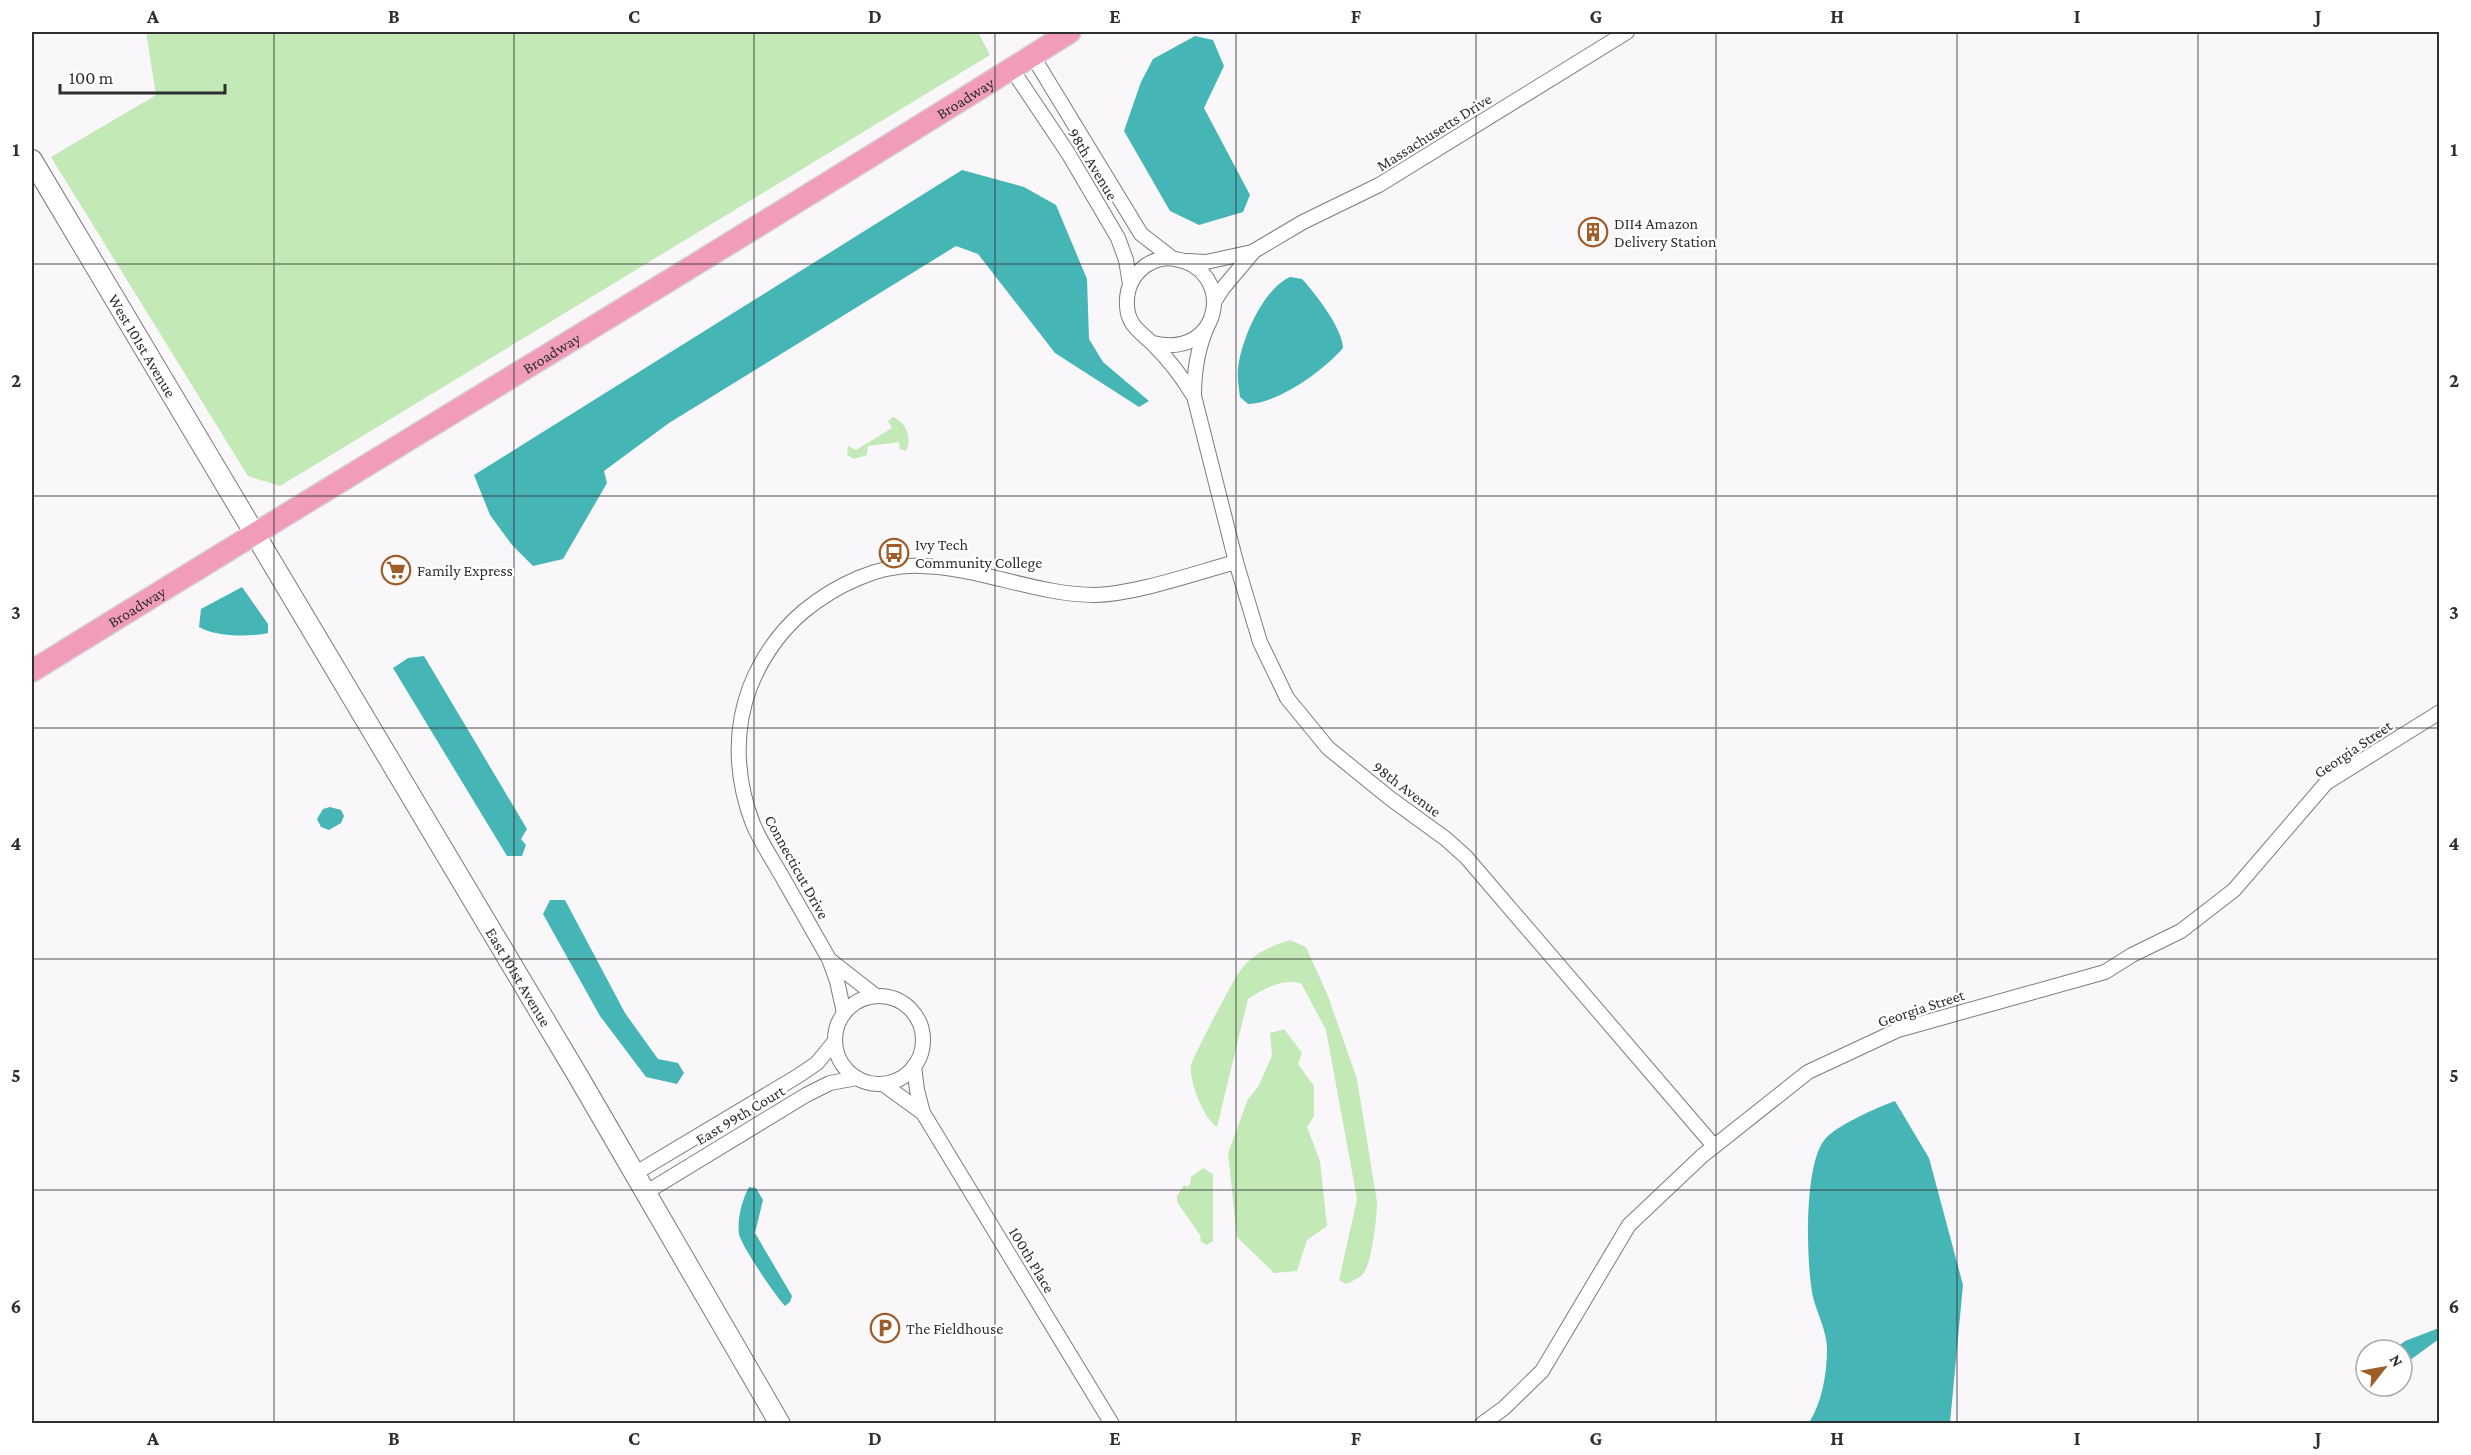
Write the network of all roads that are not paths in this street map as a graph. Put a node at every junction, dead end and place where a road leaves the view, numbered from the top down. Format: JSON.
{"nodes":[{"id":1,"x":1070,"y":32,"type":"edge"},
{"id":2,"x":1627,"y":32,"type":"edge"},
{"id":3,"x":1032,"y":55,"type":"junction"},
{"id":4,"x":1011,"y":68,"type":"junction"},
{"id":5,"x":32,"y":160,"type":"edge"},
{"id":6,"x":1254,"y":251,"type":"junction"},
{"id":7,"x":1178,"y":259,"type":"junction"},
{"id":8,"x":1130,"y":284,"type":"junction"},
{"id":9,"x":1214,"y":302,"type":"junction"},
{"id":10,"x":1207,"y":327,"type":"junction"},
{"id":11,"x":1153,"y":343,"type":"junction"},
{"id":12,"x":1194,"y":396,"type":"junction"},
{"id":13,"x":253,"y":533,"type":"junction"},
{"id":14,"x":1236,"y":562,"type":"junction"},
{"id":15,"x":32,"y":671,"type":"edge"},
{"id":16,"x":2439,"y":712,"type":"edge"},
{"id":17,"x":829,"y":959,"type":"junction"},
{"id":18,"x":876,"y":996,"type":"junction"},
{"id":19,"x":844,"y":1013,"type":"junction"},
{"id":20,"x":835,"y":1041,"type":"junction"},
{"id":21,"x":914,"y":1066,"type":"junction"},
{"id":22,"x":857,"y":1078,"type":"junction"},
{"id":23,"x":883,"y":1084,"type":"junction"},
{"id":24,"x":923,"y":1113,"type":"junction"},
{"id":25,"x":1714,"y":1146,"type":"junction"},
{"id":26,"x":634,"y":1174,"type":"junction"},
{"id":27,"x":645,"y":1192,"type":"junction"},
{"id":28,"x":780,"y":1424,"type":"edge"},
{"id":29,"x":1112,"y":1424,"type":"edge"},
{"id":30,"x":1482,"y":1424,"type":"edge"}],
"edges":[{"from":1,"to":3,"type":"main road","name":"Broadway"},
{"from":2,"to":6,"type":"street","name":"Massachusetts Drive"},
{"from":3,"to":4,"type":"main road","name":"Broadway"},
{"from":3,"to":7,"type":"street","name":"98th Avenue"},
{"from":4,"to":8,"type":"street","name":"98th Avenue"},
{"from":4,"to":13,"type":"main road","name":"Broadway"},
{"from":5,"to":13,"type":"street","name":"West 101st Avenue"},
{"from":6,"to":7,"type":"street"},
{"from":6,"to":9,"type":"street"},
{"from":7,"to":8,"type":"street"},
{"from":7,"to":9,"type":"street","name":"98th Avenue"},
{"from":8,"to":11,"type":"street","name":"98th Avenue"},
{"from":9,"to":10,"type":"street","name":"98th Avenue"},
{"from":10,"to":11,"type":"street"},
{"from":10,"to":12,"type":"street","name":"98th Avenue"},
{"from":11,"to":12,"type":"street","name":"98th Avenue"},
{"from":12,"to":14,"type":"street","name":"98th Avenue"},
{"from":13,"to":15,"type":"main road","name":"Broadway"},
{"from":13,"to":26,"type":"street","name":"East 101st Avenue"},
{"from":14,"to":17,"type":"street","name":"Connecticut Drive"},
{"from":14,"to":25,"type":"street","name":"98th Avenue"},
{"from":16,"to":25,"type":"street","name":"Georgia Street"},
{"from":17,"to":18,"type":"street","name":"Connecticut Drive"},
{"from":17,"to":19,"type":"street","name":"Connecticut Drive"},
{"from":18,"to":19,"type":"street"},
{"from":18,"to":21,"type":"street"},
{"from":19,"to":20,"type":"street"},
{"from":20,"to":22,"type":"street"},
{"from":20,"to":26,"type":"street","name":"East 99th Court"},
{"from":21,"to":23,"type":"street"},
{"from":21,"to":24,"type":"street","name":"100th Place"},
{"from":22,"to":23,"type":"street"},
{"from":22,"to":27,"type":"street","name":"East 99th Court"},
{"from":23,"to":24,"type":"street","name":"100th Place"},
{"from":24,"to":29,"type":"street","name":"100th Place"},
{"from":25,"to":30,"type":"street","name":"Georgia Street"},
{"from":26,"to":27,"type":"street","name":"East 101st Avenue"},
{"from":27,"to":28,"type":"street","name":"East 101st Avenue"}]}
